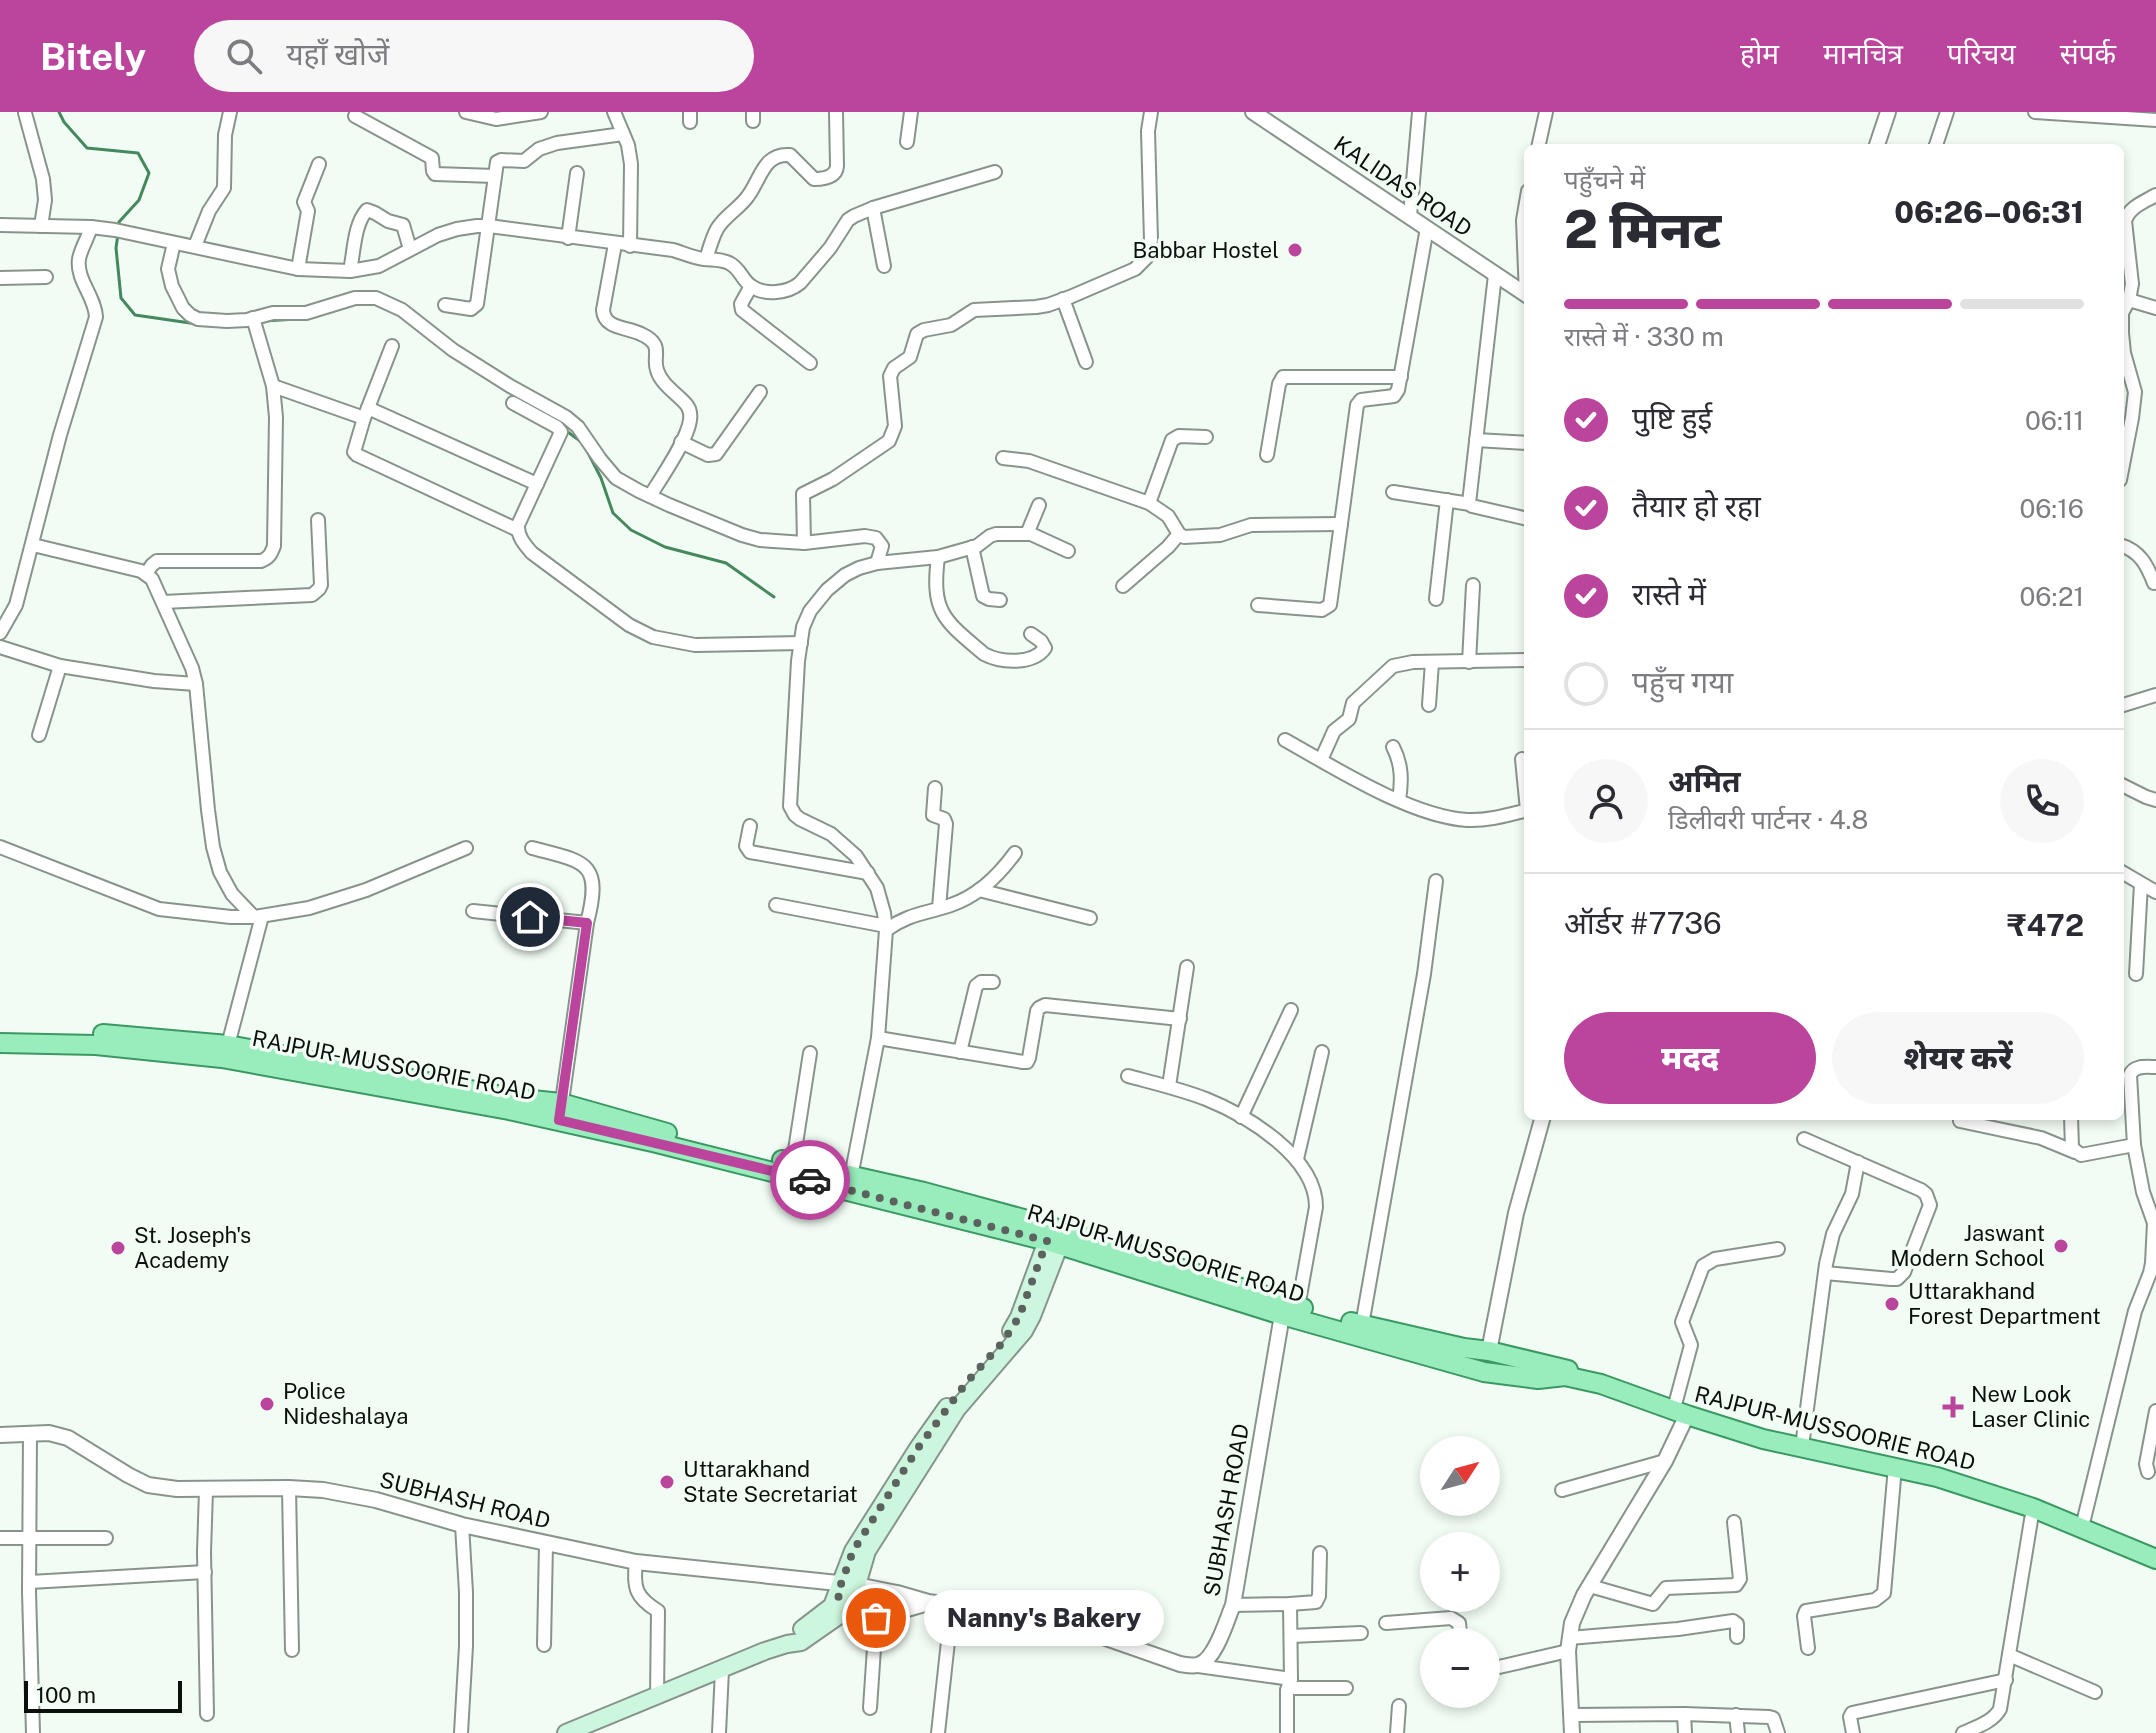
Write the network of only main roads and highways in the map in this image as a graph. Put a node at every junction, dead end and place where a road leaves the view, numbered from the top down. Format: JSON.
{"nodes":[{"id":1,"x":0,"y":1031,"type":"edge"},
{"id":2,"x":0,"y":1043,"type":"edge"},
{"id":3,"x":560,"y":1112,"type":"junction"},
{"id":4,"x":1056,"y":1236,"type":"junction"},
{"id":5,"x":1290,"y":1311,"type":"junction"},
{"id":6,"x":1488,"y":1359,"type":"junction"},
{"id":7,"x":1682,"y":1408,"type":"junction"},
{"id":8,"x":2156,"y":1546,"type":"edge"},
{"id":9,"x":2156,"y":1559,"type":"edge"},
{"id":10,"x":566,"y":1733,"type":"edge"}],
"edges":[{"from":1,"to":3,"type":"main road","name":"RAJPUR-MUSSOORIE ROAD"},
{"from":2,"to":3,"type":"main road","name":"RAJPUR-MUSSOORIE ROAD"},
{"from":3,"to":4,"type":"main road","name":"RAJPUR-MUSSOORIE ROAD"},
{"from":3,"to":4,"type":"main road","name":"RAJPUR-MUSSOORIE ROAD"},
{"from":4,"to":5,"type":"main road","name":"RAJPUR-MUSSOORIE ROAD"},
{"from":4,"to":10,"type":"main road"},
{"from":5,"to":6,"type":"main road","name":"RAJPUR-MUSSOORIE ROAD"},
{"from":5,"to":6,"type":"main road","name":"RAJPUR-MUSSOORIE ROAD"},
{"from":6,"to":7,"type":"main road","name":"RAJPUR-MUSSOORIE ROAD"},
{"from":7,"to":8,"type":"main road","name":"RAJPUR-MUSSOORIE ROAD"},
{"from":7,"to":9,"type":"main road","name":"RAJPUR-MUSSOORIE ROAD"}]}
